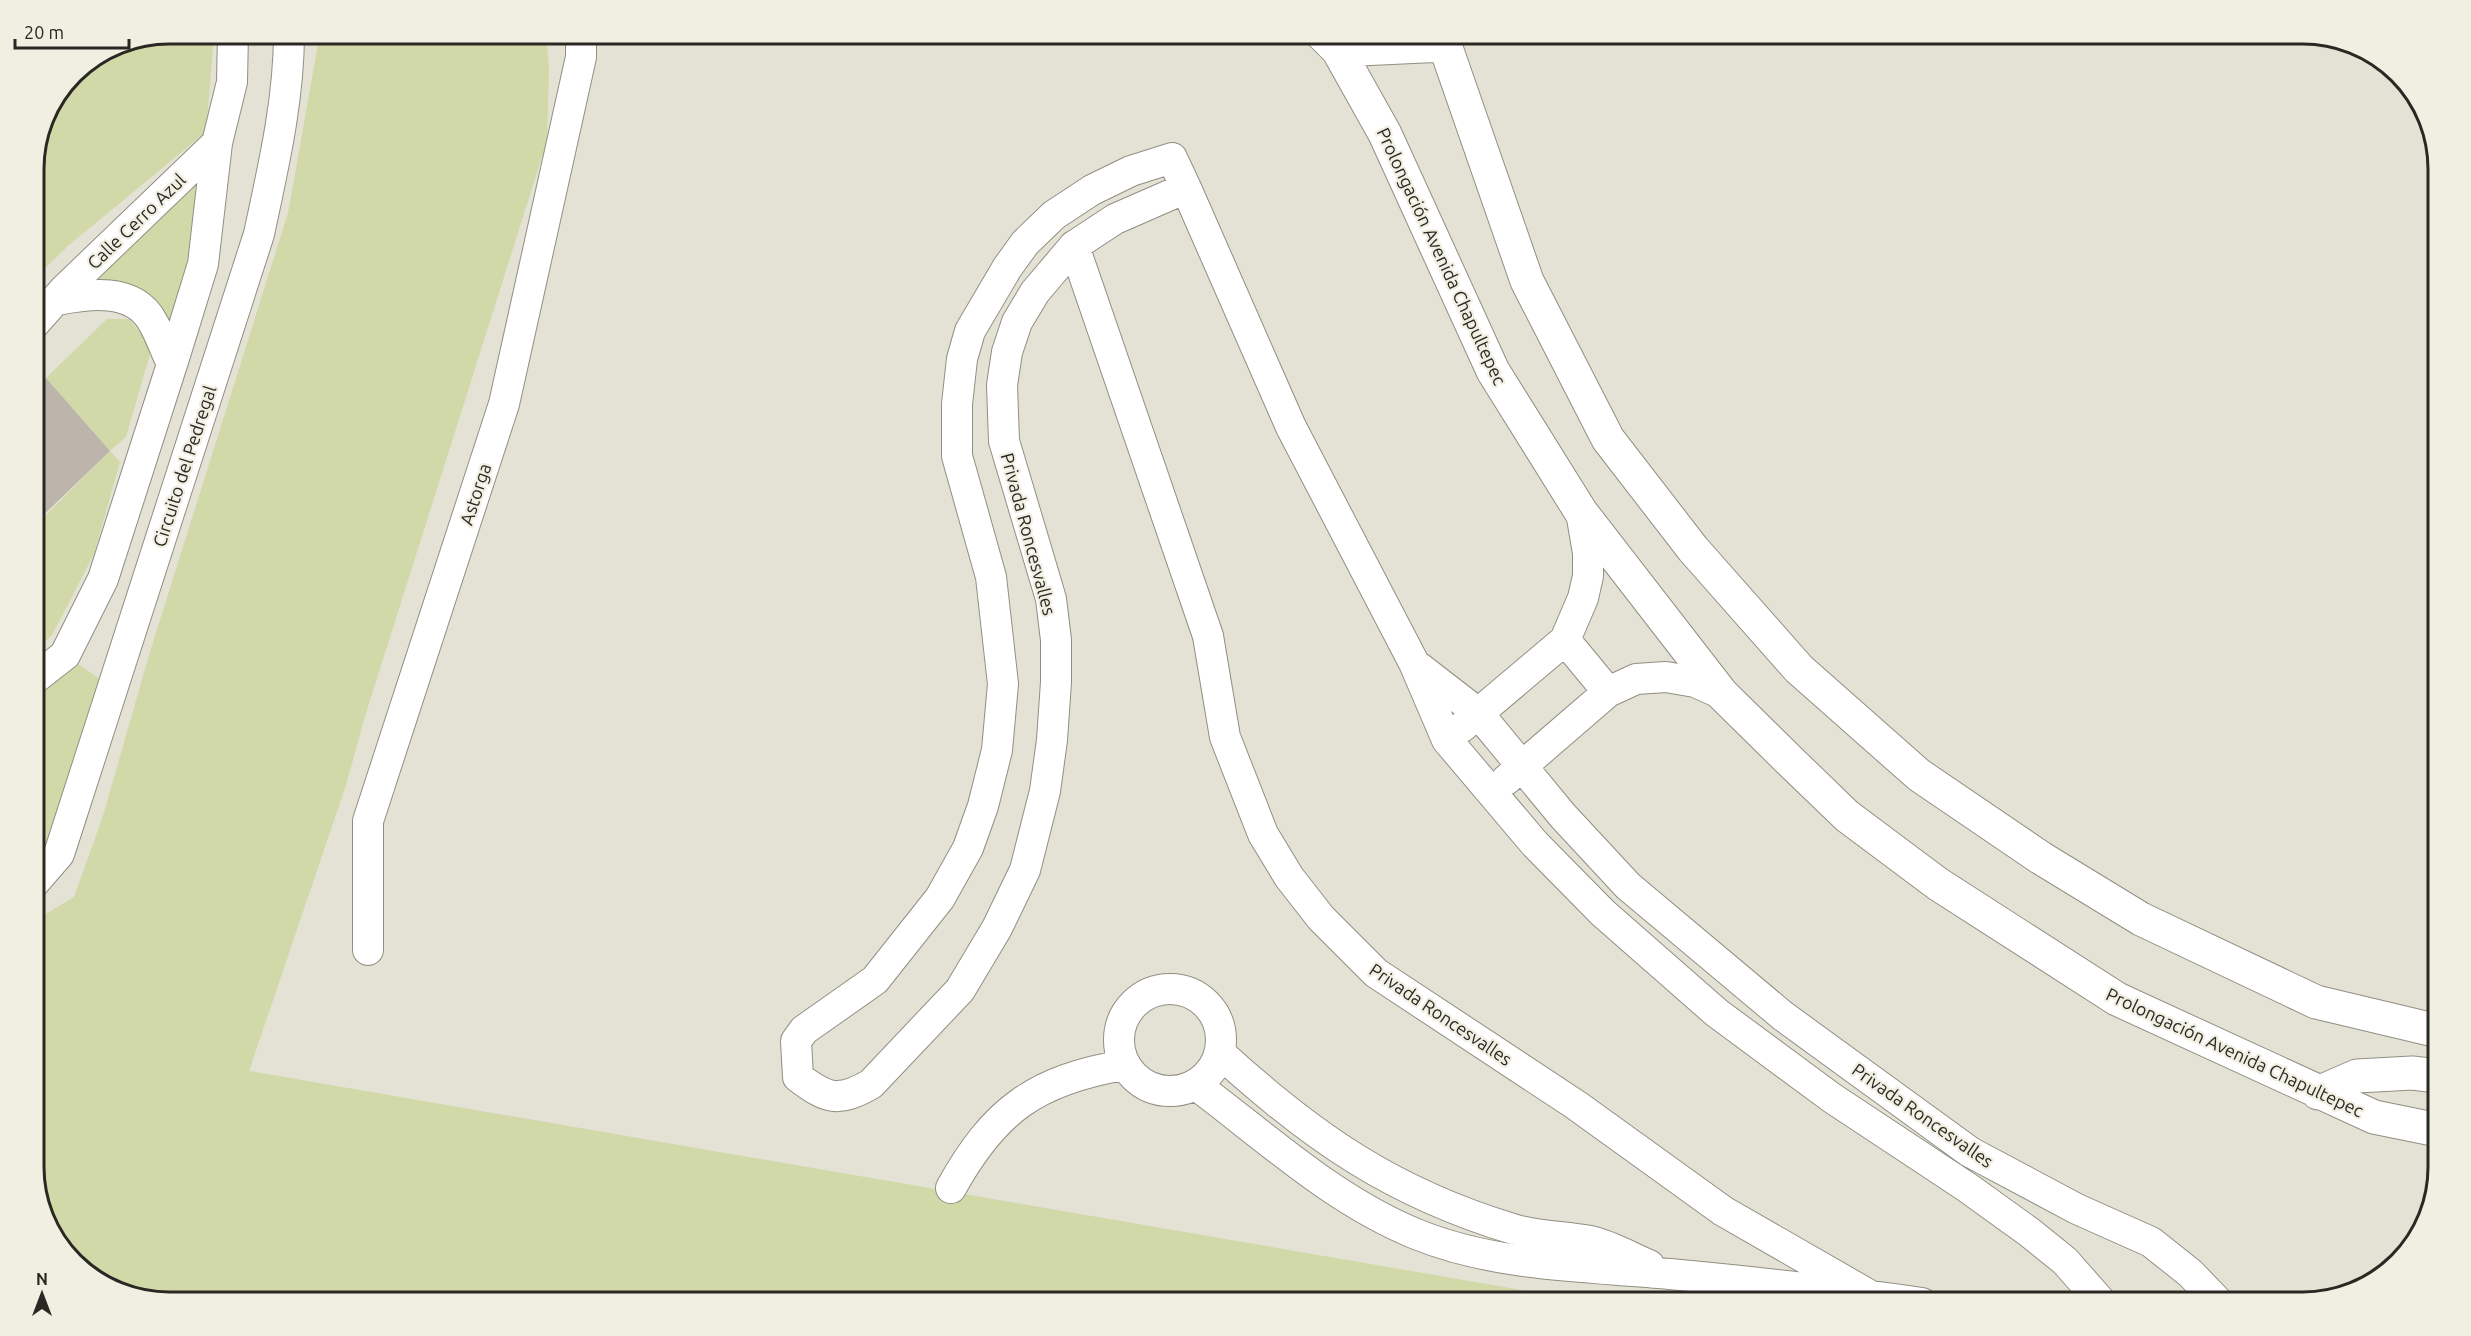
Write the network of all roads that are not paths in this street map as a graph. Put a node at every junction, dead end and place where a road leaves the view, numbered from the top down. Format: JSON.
{"nodes":[{"id":1,"x":233,"y":44,"type":"edge"},
{"id":2,"x":289,"y":44,"type":"edge"},
{"id":3,"x":581,"y":44,"type":"edge"},
{"id":4,"x":1332,"y":44,"type":"edge"},
{"id":5,"x":1444,"y":44,"type":"edge"},
{"id":6,"x":218,"y":143,"type":"junction"},
{"id":7,"x":1186,"y":188,"type":"junction"},
{"id":8,"x":1074,"y":246,"type":"junction"},
{"id":9,"x":61,"y":294,"type":"junction"},
{"id":10,"x":44,"y":313,"type":"edge"},
{"id":11,"x":172,"y":364,"type":"junction"},
{"id":12,"x":1581,"y":512,"type":"junction"},
{"id":13,"x":1565,"y":640,"type":"junction"},
{"id":14,"x":1414,"y":663,"type":"junction"},
{"id":15,"x":44,"y":671,"type":"edge"},
{"id":16,"x":1608,"y":692,"type":"junction"},
{"id":17,"x":1722,"y":694,"type":"junction"},
{"id":18,"x":1478,"y":713,"type":"junction"},
{"id":19,"x":1447,"y":740,"type":"junction"},
{"id":20,"x":1522,"y":766,"type":"junction"},
{"id":21,"x":1492,"y":793,"type":"junction"},
{"id":22,"x":44,"y":872,"type":"edge"},
{"id":23,"x":368,"y":950,"type":"dead end"},
{"id":24,"x":2428,"y":1029,"type":"edge"},
{"id":25,"x":1220,"y":1053,"type":"junction"},
{"id":26,"x":1124,"y":1065,"type":"junction"},
{"id":27,"x":2428,"y":1075,"type":"edge"},
{"id":28,"x":1196,"y":1085,"type":"junction"},
{"id":29,"x":2318,"y":1093,"type":"junction"},
{"id":30,"x":2428,"y":1128,"type":"edge"},
{"id":31,"x":951,"y":1188,"type":"dead end"},
{"id":32,"x":1668,"y":1274,"type":"junction"},
{"id":33,"x":1834,"y":1292,"type":"edge"},
{"id":34,"x":1864,"y":1292,"type":"edge"},
{"id":35,"x":2092,"y":1292,"type":"edge"},
{"id":36,"x":2208,"y":1292,"type":"edge"}],
"edges":[{"from":1,"to":6,"type":"street"},
{"from":2,"to":22,"type":"street","name":"Circuito del Pedregal"},
{"from":3,"to":23,"type":"street","name":"Astorga"},
{"from":4,"to":12,"type":"street","name":"Prolongación Avenida Chapultepec"},
{"from":5,"to":24,"type":"street"},
{"from":6,"to":9,"type":"street","name":"Calle Cerro Azul"},
{"from":6,"to":11,"type":"street"},
{"from":7,"to":8,"type":"street","name":"Privada Roncesvalles"},
{"from":7,"to":8,"type":"street","name":"Privada Roncesvalles"},
{"from":7,"to":14,"type":"street","name":"Privada Roncesvalles"},
{"from":8,"to":34,"type":"street","name":"Privada Roncesvalles"},
{"from":9,"to":10,"type":"street","name":"Calle Cerro Azul"},
{"from":9,"to":11,"type":"street","name":"Calle Cerro Azul"},
{"from":11,"to":15,"type":"street"},
{"from":12,"to":13,"type":"street"},
{"from":12,"to":17,"type":"street","name":"Prolongación Avenida Chapultepec"},
{"from":13,"to":16,"type":"street"},
{"from":13,"to":18,"type":"street"},
{"from":14,"to":18,"type":"street","name":"Privada Roncesvalles"},
{"from":14,"to":19,"type":"street","name":"Privada Roncesvalles"},
{"from":16,"to":17,"type":"street"},
{"from":16,"to":20,"type":"street"},
{"from":17,"to":29,"type":"street","name":"Prolongación Avenida Chapultepec"},
{"from":18,"to":19,"type":"street"},
{"from":18,"to":20,"type":"street","name":"Privada Roncesvalles"},
{"from":19,"to":21,"type":"street","name":"Privada Roncesvalles"},
{"from":20,"to":21,"type":"street"},
{"from":20,"to":36,"type":"street","name":"Privada Roncesvalles"},
{"from":21,"to":35,"type":"street","name":"Privada Roncesvalles"},
{"from":25,"to":26,"type":"street"},
{"from":25,"to":28,"type":"street"},
{"from":25,"to":32,"type":"street","name":"Privada Roncesvalles"},
{"from":26,"to":28,"type":"street"},
{"from":26,"to":31,"type":"street"},
{"from":27,"to":29,"type":"street"},
{"from":28,"to":32,"type":"street","name":"Privada Roncesvalles"},
{"from":29,"to":30,"type":"street","name":"Prolongación Avenida Chapultepec"},
{"from":32,"to":33,"type":"street","name":"Privada Roncesvalles"}]}
